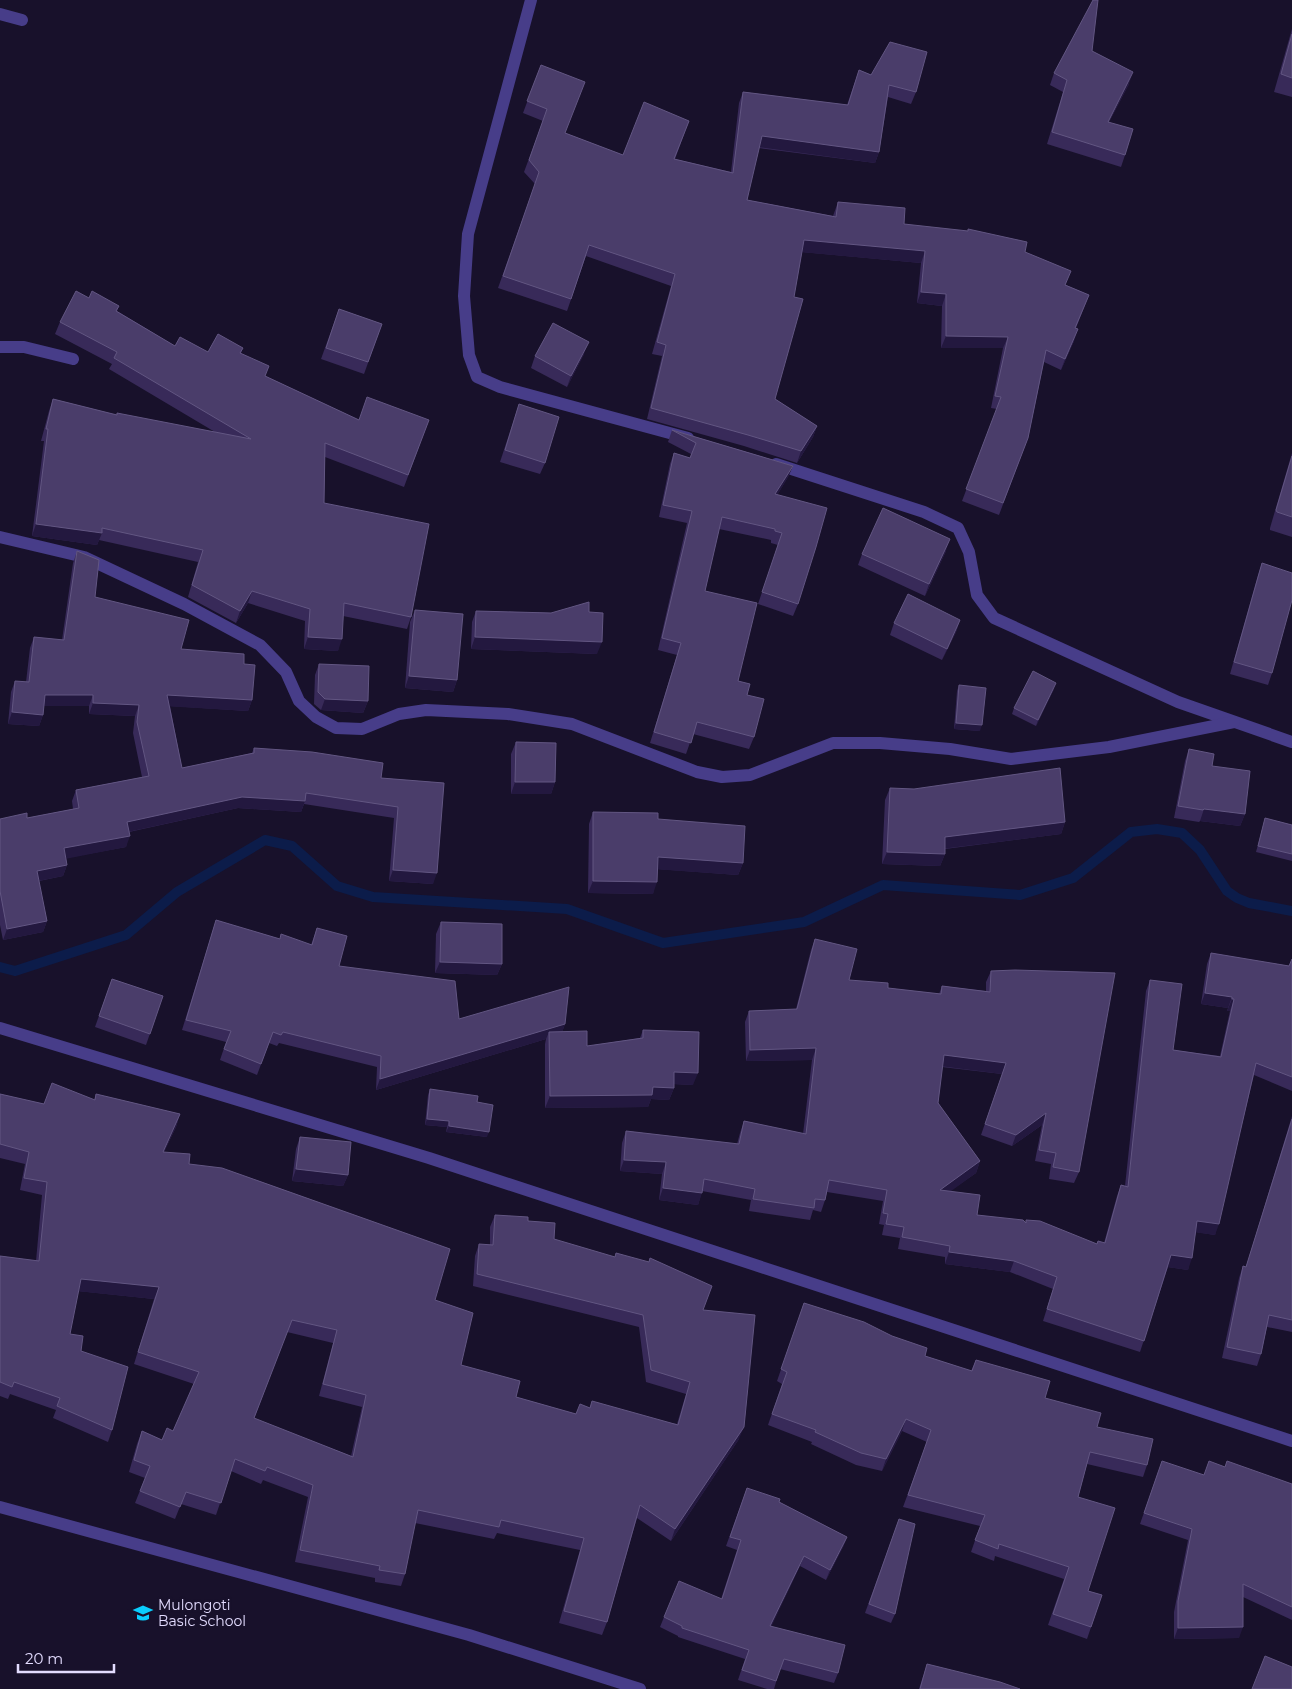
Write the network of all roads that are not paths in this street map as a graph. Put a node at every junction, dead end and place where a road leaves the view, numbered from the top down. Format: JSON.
{"nodes":[{"id":1,"x":531,"y":0,"type":"edge"},
{"id":2,"x":0,"y":14,"type":"edge"},
{"id":3,"x":22,"y":20,"type":"dead end"},
{"id":4,"x":0,"y":347,"type":"edge"},
{"id":5,"x":72,"y":359,"type":"dead end"},
{"id":6,"x":696,"y":441,"type":"edge"},
{"id":7,"x":761,"y":459,"type":"edge"},
{"id":8,"x":0,"y":537,"type":"edge"},
{"id":9,"x":1234,"y":722,"type":"junction"},
{"id":10,"x":1292,"y":742,"type":"edge"},
{"id":11,"x":0,"y":1028,"type":"edge"},
{"id":12,"x":1292,"y":1441,"type":"edge"},
{"id":13,"x":0,"y":1507,"type":"edge"},
{"id":14,"x":640,"y":1689,"type":"edge"}],
"edges":[{"from":1,"to":6,"type":"street"},
{"from":2,"to":3,"type":"street"},
{"from":4,"to":5,"type":"street"},
{"from":7,"to":9,"type":"street"},
{"from":8,"to":9,"type":"street"},
{"from":9,"to":10,"type":"street"},
{"from":11,"to":12,"type":"street"},
{"from":13,"to":14,"type":"street"}]}
